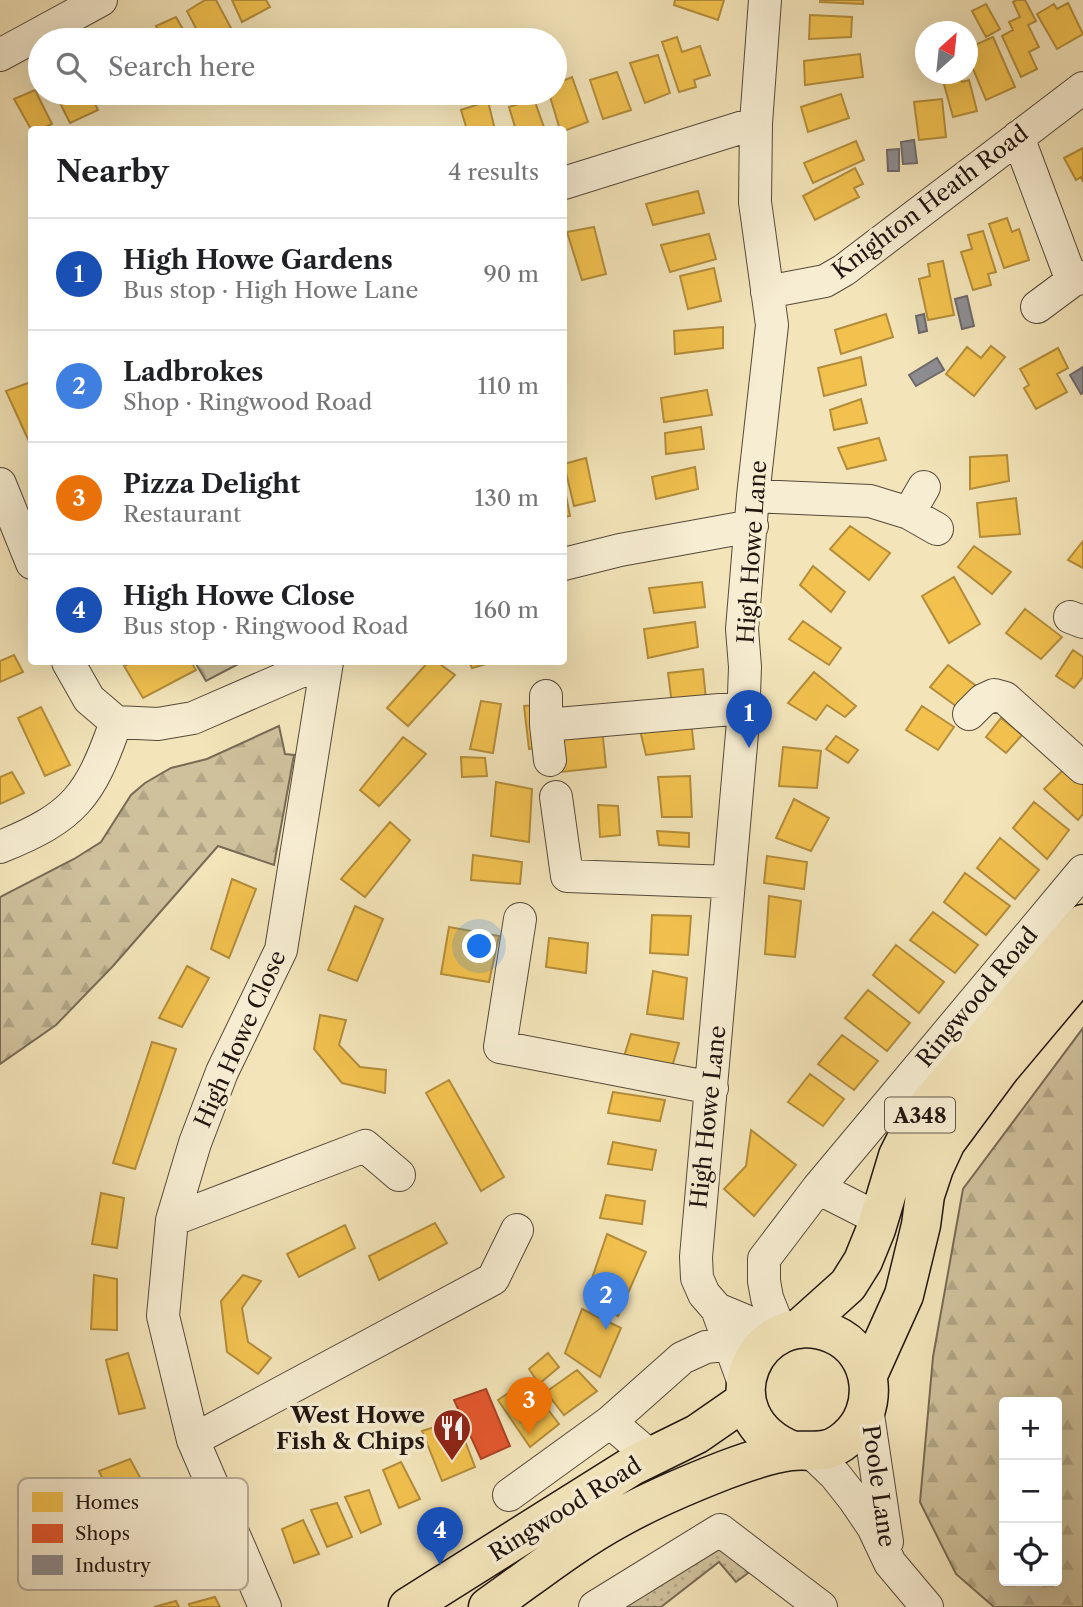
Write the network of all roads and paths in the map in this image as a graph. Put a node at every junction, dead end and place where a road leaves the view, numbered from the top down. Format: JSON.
{"nodes":[{"id":1,"x":102,"y":0,"type":"edge"},
{"id":2,"x":765,"y":0,"type":"edge"},
{"id":3,"x":49,"y":12,"type":"edge"},
{"id":4,"x":31,"y":28,"type":"edge"},
{"id":5,"x":28,"y":30,"type":"edge"},
{"id":6,"x":0,"y":55,"type":"edge"},
{"id":7,"x":1083,"y":88,"type":"edge"},
{"id":8,"x":756,"y":122,"type":"junction"},
{"id":9,"x":1018,"y":137,"type":"junction"},
{"id":10,"x":567,"y":182,"type":"edge"},
{"id":11,"x":1078,"y":279,"type":"edge"},
{"id":12,"x":766,"y":292,"type":"junction"},
{"id":13,"x":1037,"y":307,"type":"dead end"},
{"id":14,"x":0,"y":484,"type":"edge"},
{"id":15,"x":752,"y":511,"type":"junction"},
{"id":16,"x":8,"y":525,"type":"edge"},
{"id":17,"x":937,"y":529,"type":"dead end"},
{"id":18,"x":28,"y":556,"type":"edge"},
{"id":19,"x":567,"y":563,"type":"edge"},
{"id":20,"x":70,"y":665,"type":"edge"},
{"id":21,"x":318,"y":665,"type":"edge"},
{"id":22,"x":325,"y":665,"type":"edge"},
{"id":23,"x":743,"y":708,"type":"junction"},
{"id":24,"x":969,"y":714,"type":"dead end"},
{"id":25,"x":116,"y":722,"type":"junction"},
{"id":26,"x":550,"y":760,"type":"dead end"},
{"id":27,"x":1083,"y":768,"type":"edge"},
{"id":28,"x":556,"y":797,"type":"dead end"},
{"id":29,"x":0,"y":847,"type":"edge"},
{"id":30,"x":1083,"y":871,"type":"edge"},
{"id":31,"x":729,"y":881,"type":"junction"},
{"id":32,"x":520,"y":919,"type":"dead end"},
{"id":33,"x":1083,"y":924,"type":"edge"},
{"id":34,"x":1083,"y":970,"type":"edge"},
{"id":35,"x":712,"y":1088,"type":"junction"},
{"id":36,"x":398,"y":1175,"type":"dead end"},
{"id":37,"x":818,"y":1188,"type":"junction"},
{"id":38,"x":879,"y":1219,"type":"junction"},
{"id":39,"x":172,"y":1220,"type":"junction"},
{"id":40,"x":517,"y":1230,"type":"dead end"},
{"id":41,"x":717,"y":1309,"type":"junction"},
{"id":42,"x":788,"y":1330,"type":"junction"},
{"id":43,"x":732,"y":1344,"type":"junction"},
{"id":44,"x":868,"y":1392,"type":"junction"},
{"id":45,"x":746,"y":1393,"type":"junction"},
{"id":46,"x":610,"y":1422,"type":"junction"},
{"id":47,"x":192,"y":1440,"type":"junction"},
{"id":48,"x":802,"y":1452,"type":"junction"},
{"id":49,"x":650,"y":1456,"type":"junction"},
{"id":50,"x":209,"y":1478,"type":"edge"},
{"id":51,"x":509,"y":1496,"type":"dead end"},
{"id":52,"x":890,"y":1563,"type":"junction"},
{"id":53,"x":248,"y":1568,"type":"edge"},
{"id":54,"x":265,"y":1607,"type":"edge"},
{"id":55,"x":408,"y":1607,"type":"edge"},
{"id":56,"x":488,"y":1607,"type":"edge"},
{"id":57,"x":595,"y":1607,"type":"edge"},
{"id":58,"x":821,"y":1607,"type":"edge"},
{"id":59,"x":927,"y":1607,"type":"edge"}],
"edges":[{"from":1,"to":3,"type":"street"},
{"from":2,"to":8,"type":"street","name":"High Howe Lane"},
{"from":3,"to":4,"type":"street"},
{"from":5,"to":6,"type":"street"},
{"from":7,"to":9,"type":"street","name":"Knighton Heath Road"},
{"from":8,"to":10,"type":"street"},
{"from":8,"to":12,"type":"street","name":"High Howe Lane"},
{"from":9,"to":11,"type":"street"},
{"from":9,"to":12,"type":"street","name":"Knighton Heath Road"},
{"from":11,"to":13,"type":"street"},
{"from":12,"to":15,"type":"street","name":"High Howe Lane"},
{"from":14,"to":16,"type":"street"},
{"from":15,"to":17,"type":"street"},
{"from":15,"to":19,"type":"street"},
{"from":15,"to":23,"type":"street","name":"High Howe Lane"},
{"from":16,"to":18,"type":"street"},
{"from":20,"to":25,"type":"street"},
{"from":21,"to":25,"type":"street"},
{"from":22,"to":39,"type":"street","name":"High Howe Close"},
{"from":23,"to":26,"type":"street"},
{"from":23,"to":31,"type":"street","name":"High Howe Lane"},
{"from":24,"to":27,"type":"street"},
{"from":25,"to":29,"type":"street"},
{"from":28,"to":31,"type":"street"},
{"from":30,"to":37,"type":"street","name":"Ringwood Road"},
{"from":31,"to":35,"type":"street","name":"High Howe Lane"},
{"from":32,"to":35,"type":"street"},
{"from":33,"to":38,"type":"highway","name":"Ringwood Road","number":"A348"},
{"from":34,"to":44,"type":"highway","number":"A348"},
{"from":35,"to":41,"type":"street","name":"High Howe Lane"},
{"from":36,"to":39,"type":"street"},
{"from":37,"to":38,"type":"street"},
{"from":37,"to":42,"type":"street","name":"Ringwood Road"},
{"from":38,"to":42,"type":"highway","name":"Ringwood Road","number":"A348"},
{"from":39,"to":47,"type":"street","name":"High Howe Close"},
{"from":40,"to":47,"type":"street"},
{"from":41,"to":42,"type":"street"},
{"from":41,"to":43,"type":"street","name":"High Howe Lane"},
{"from":42,"to":44,"type":"highway"},
{"from":42,"to":45,"type":"highway"},
{"from":43,"to":45,"type":"street","name":"High Howe Lane"},
{"from":43,"to":46,"type":"street","name":"Ringwood Road"},
{"from":44,"to":48,"type":"highway"},
{"from":44,"to":52,"type":"street","name":"Poole Lane"},
{"from":45,"to":48,"type":"highway"},
{"from":45,"to":49,"type":"highway","name":"Ringwood Road"},
{"from":46,"to":49,"type":"street","name":"Ringwood Road"},
{"from":46,"to":51,"type":"street","name":"Ringwood Road"},
{"from":47,"to":50,"type":"street","name":"High Howe Close"},
{"from":48,"to":52,"type":"street","name":"Poole Lane"},
{"from":48,"to":56,"type":"highway","name":"Ringwood Road"},
{"from":49,"to":55,"type":"highway","name":"Ringwood Road"},
{"from":52,"to":59,"type":"street","name":"Poole Lane"},
{"from":53,"to":54,"type":"street","name":"High Howe Close"},
{"from":57,"to":58,"type":"street"}]}
